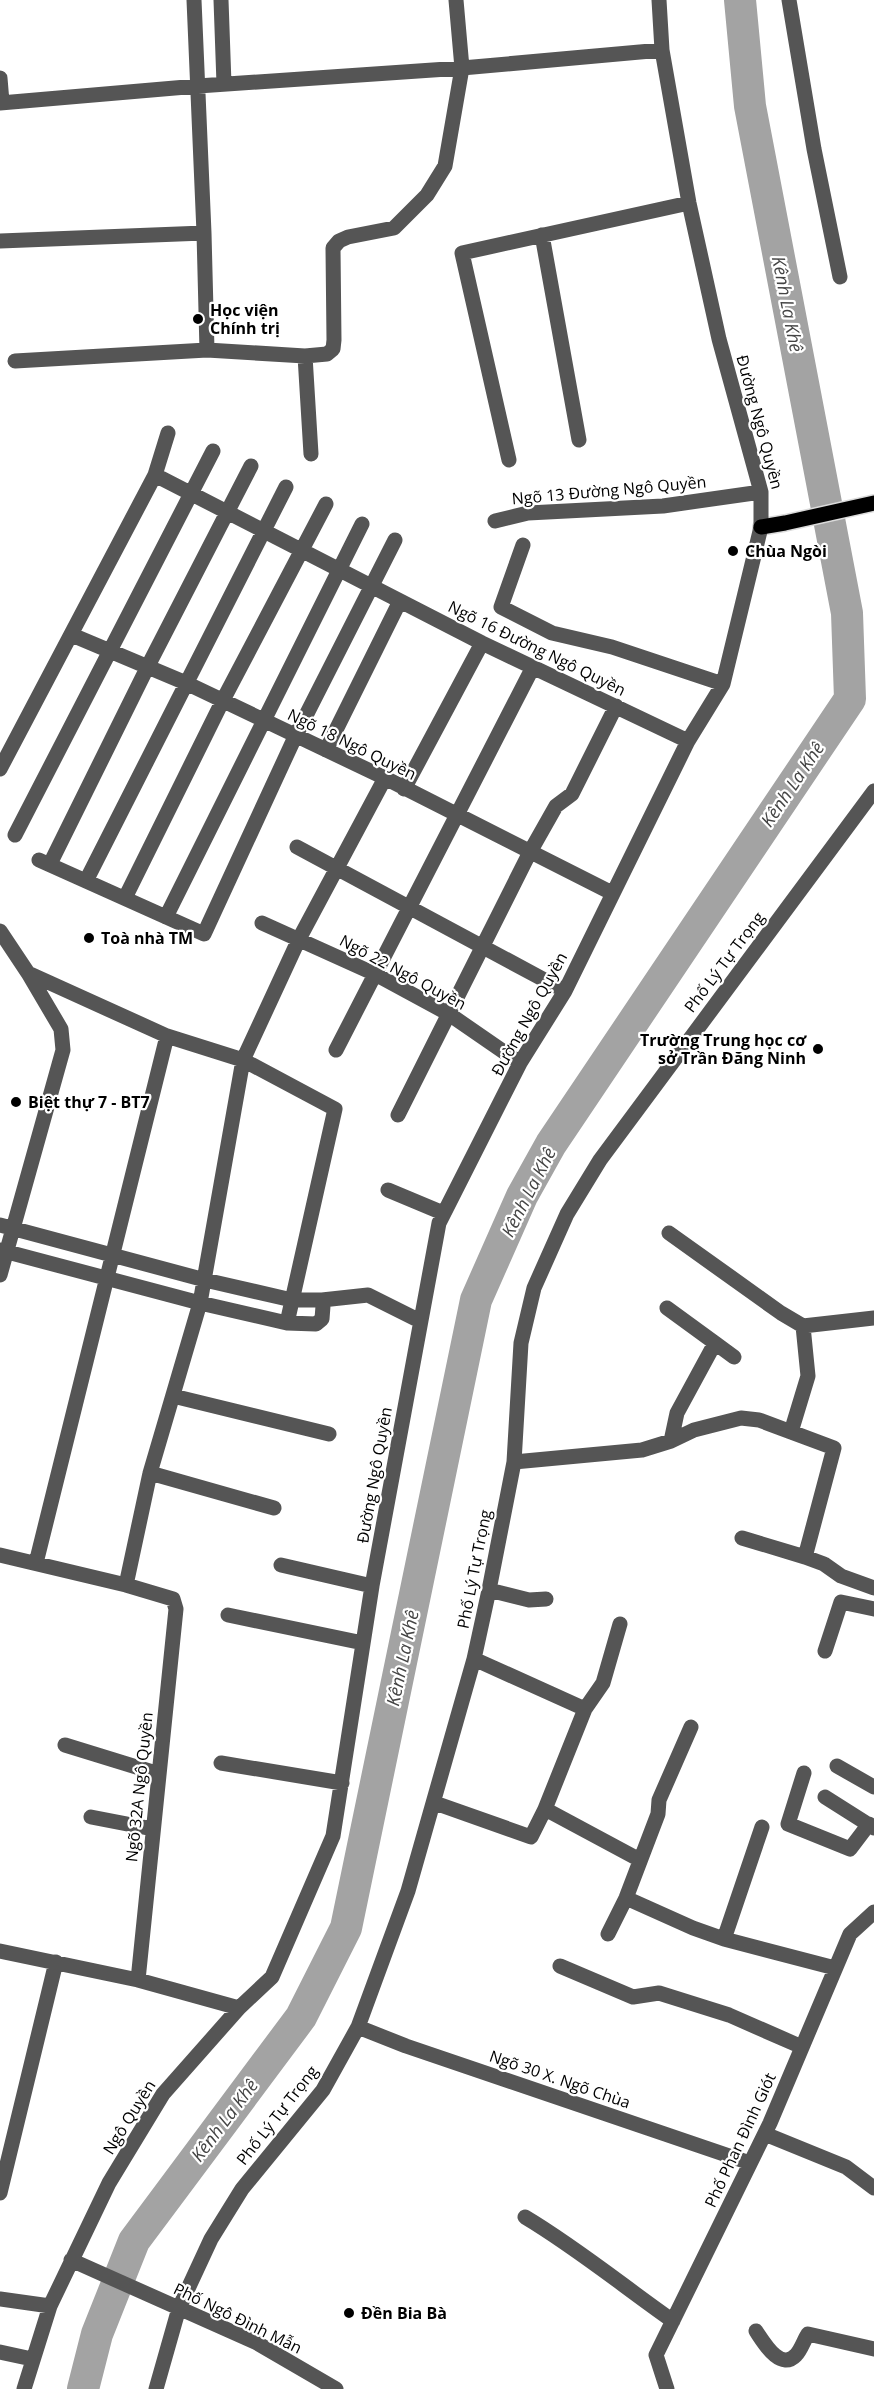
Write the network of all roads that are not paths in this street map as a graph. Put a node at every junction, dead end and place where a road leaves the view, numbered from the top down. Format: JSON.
{"nodes":[{"id":1,"x":194,"y":0,"type":"edge"},
{"id":2,"x":221,"y":0,"type":"edge"},
{"id":3,"x":456,"y":0,"type":"edge"},
{"id":4,"x":659,"y":0,"type":"edge"},
{"id":5,"x":789,"y":0,"type":"edge"},
{"id":6,"x":662,"y":50,"type":"junction"},
{"id":7,"x":462,"y":68,"type":"junction"},
{"id":8,"x":0,"y":78,"type":"edge"},
{"id":9,"x":224,"y":84,"type":"junction"},
{"id":10,"x":198,"y":86,"type":"junction"},
{"id":11,"x":1,"y":102,"type":"edge"},
{"id":12,"x":689,"y":203,"type":"junction"},
{"id":13,"x":204,"y":233,"type":"junction"},
{"id":14,"x":542,"y":235,"type":"junction"},
{"id":15,"x":0,"y":241,"type":"edge"},
{"id":16,"x":840,"y":277,"type":"dead end"},
{"id":17,"x":207,"y":350,"type":"junction"},
{"id":18,"x":305,"y":356,"type":"junction"},
{"id":19,"x":15,"y":361,"type":"dead end"},
{"id":20,"x":168,"y":433,"type":"dead end"},
{"id":21,"x":579,"y":440,"type":"dead end"},
{"id":22,"x":213,"y":451,"type":"dead end"},
{"id":23,"x":311,"y":454,"type":"dead end"},
{"id":24,"x":509,"y":460,"type":"dead end"},
{"id":25,"x":251,"y":466,"type":"dead end"},
{"id":26,"x":154,"y":475,"type":"junction"},
{"id":27,"x":286,"y":487,"type":"dead end"},
{"id":28,"x":761,"y":492,"type":"junction"},
{"id":29,"x":190,"y":493,"type":"junction"},
{"id":30,"x":874,"y":503,"type":"edge"},
{"id":31,"x":326,"y":504,"type":"dead end"},
{"id":32,"x":227,"y":511,"type":"junction"},
{"id":33,"x":495,"y":521,"type":"dead end"},
{"id":34,"x":362,"y":524,"type":"dead end"},
{"id":35,"x":762,"y":527,"type":"junction"},
{"id":36,"x":265,"y":530,"type":"junction"},
{"id":37,"x":394,"y":540,"type":"dead end"},
{"id":38,"x":523,"y":545,"type":"dead end"},
{"id":39,"x":301,"y":550,"type":"junction"},
{"id":40,"x":339,"y":570,"type":"junction"},
{"id":41,"x":370,"y":585,"type":"junction"},
{"id":42,"x":400,"y":601,"type":"junction"},
{"id":43,"x":72,"y":635,"type":"junction"},
{"id":44,"x":482,"y":643,"type":"junction"},
{"id":45,"x":110,"y":650,"type":"junction"},
{"id":46,"x":148,"y":666,"type":"junction"},
{"id":47,"x":533,"y":667,"type":"junction"},
{"id":48,"x":186,"y":683,"type":"junction"},
{"id":49,"x":723,"y":684,"type":"junction"},
{"id":50,"x":222,"y":702,"type":"junction"},
{"id":51,"x":616,"y":706,"type":"junction"},
{"id":52,"x":264,"y":720,"type":"junction"},
{"id":53,"x":295,"y":737,"type":"junction"},
{"id":54,"x":688,"y":741,"type":"junction"},
{"id":55,"x":326,"y":750,"type":"junction"},
{"id":56,"x":0,"y":769,"type":"edge"},
{"id":57,"x":385,"y":778,"type":"junction"},
{"id":58,"x":404,"y":789,"type":"junction"},
{"id":59,"x":874,"y":791,"type":"edge"},
{"id":60,"x":458,"y":816,"type":"junction"},
{"id":61,"x":15,"y":835,"type":"dead end"},
{"id":62,"x":297,"y":847,"type":"dead end"},
{"id":63,"x":530,"y":852,"type":"junction"},
{"id":64,"x":338,"y":868,"type":"junction"},
{"id":65,"x":86,"y":881,"type":"junction"},
{"id":66,"x":612,"y":893,"type":"junction"},
{"id":67,"x":125,"y":898,"type":"junction"},
{"id":68,"x":410,"y":907,"type":"junction"},
{"id":69,"x":166,"y":917,"type":"junction"},
{"id":70,"x":262,"y":922,"type":"dead end"},
{"id":71,"x":0,"y":931,"type":"edge"},
{"id":72,"x":299,"y":939,"type":"junction"},
{"id":73,"x":482,"y":948,"type":"junction"},
{"id":74,"x":28,"y":973,"type":"junction"},
{"id":75,"x":375,"y":974,"type":"junction"},
{"id":76,"x":565,"y":991,"type":"junction"},
{"id":77,"x":449,"y":1014,"type":"junction"},
{"id":78,"x":167,"y":1036,"type":"junction"},
{"id":79,"x":336,"y":1050,"type":"dead end"},
{"id":80,"x":243,"y":1060,"type":"junction"},
{"id":81,"x":520,"y":1063,"type":"junction"},
{"id":82,"x":398,"y":1115,"type":"dead end"},
{"id":83,"x":388,"y":1190,"type":"dead end"},
{"id":84,"x":443,"y":1213,"type":"junction"},
{"id":85,"x":6,"y":1226,"type":"edge"},
{"id":86,"x":669,"y":1233,"type":"dead end"},
{"id":87,"x":2,"y":1248,"type":"edge"},
{"id":88,"x":112,"y":1256,"type":"junction"},
{"id":89,"x":0,"y":1275,"type":"edge"},
{"id":90,"x":107,"y":1279,"type":"junction"},
{"id":91,"x":205,"y":1280,"type":"junction"},
{"id":92,"x":292,"y":1300,"type":"junction"},
{"id":93,"x":322,"y":1300,"type":"junction"},
{"id":94,"x":200,"y":1303,"type":"junction"},
{"id":95,"x":667,"y":1308,"type":"dead end"},
{"id":96,"x":874,"y":1318,"type":"edge"},
{"id":97,"x":420,"y":1321,"type":"junction"},
{"id":98,"x":287,"y":1323,"type":"junction"},
{"id":99,"x":803,"y":1326,"type":"junction"},
{"id":100,"x":715,"y":1343,"type":"junction"},
{"id":101,"x":734,"y":1357,"type":"dead end"},
{"id":102,"x":173,"y":1396,"type":"junction"},
{"id":103,"x":791,"y":1432,"type":"junction"},
{"id":104,"x":329,"y":1434,"type":"dead end"},
{"id":105,"x":671,"y":1441,"type":"junction"},
{"id":106,"x":514,"y":1462,"type":"junction"},
{"id":107,"x":150,"y":1473,"type":"junction"},
{"id":108,"x":274,"y":1508,"type":"dead end"},
{"id":109,"x":742,"y":1538,"type":"dead end"},
{"id":110,"x":0,"y":1555,"type":"edge"},
{"id":111,"x":804,"y":1557,"type":"junction"},
{"id":112,"x":36,"y":1563,"type":"junction"},
{"id":113,"x":281,"y":1565,"type":"dead end"},
{"id":114,"x":126,"y":1585,"type":"junction"},
{"id":115,"x":372,"y":1586,"type":"junction"},
{"id":116,"x":874,"y":1588,"type":"edge"},
{"id":117,"x":489,"y":1590,"type":"junction"},
{"id":118,"x":546,"y":1599,"type":"dead end"},
{"id":119,"x":874,"y":1608,"type":"edge"},
{"id":120,"x":228,"y":1615,"type":"dead end"},
{"id":121,"x":620,"y":1624,"type":"dead end"},
{"id":122,"x":363,"y":1643,"type":"junction"},
{"id":123,"x":825,"y":1651,"type":"dead end"},
{"id":124,"x":474,"y":1659,"type":"junction"},
{"id":125,"x":585,"y":1709,"type":"junction"},
{"id":126,"x":691,"y":1727,"type":"dead end"},
{"id":127,"x":65,"y":1744,"type":"dead end"},
{"id":128,"x":221,"y":1763,"type":"dead end"},
{"id":129,"x":837,"y":1767,"type":"dead end"},
{"id":130,"x":804,"y":1773,"type":"dead end"},
{"id":131,"x":159,"y":1774,"type":"junction"},
{"id":132,"x":342,"y":1783,"type":"junction"},
{"id":133,"x":874,"y":1787,"type":"edge"},
{"id":134,"x":825,"y":1797,"type":"dead end"},
{"id":135,"x":435,"y":1803,"type":"junction"},
{"id":136,"x":544,"y":1809,"type":"junction"},
{"id":137,"x":91,"y":1817,"type":"dead end"},
{"id":138,"x":872,"y":1826,"type":"edge"},
{"id":139,"x":762,"y":1827,"type":"dead end"},
{"id":140,"x":153,"y":1829,"type":"junction"},
{"id":141,"x":640,"y":1860,"type":"junction"},
{"id":142,"x":626,"y":1898,"type":"junction"},
{"id":143,"x":874,"y":1912,"type":"edge"},
{"id":144,"x":608,"y":1934,"type":"dead end"},
{"id":145,"x":724,"y":1939,"type":"junction"},
{"id":146,"x":0,"y":1951,"type":"edge"},
{"id":147,"x":56,"y":1962,"type":"junction"},
{"id":148,"x":560,"y":1966,"type":"dead end"},
{"id":149,"x":835,"y":1968,"type":"junction"},
{"id":150,"x":138,"y":1980,"type":"junction"},
{"id":151,"x":239,"y":2008,"type":"junction"},
{"id":152,"x":358,"y":2027,"type":"junction"},
{"id":153,"x":802,"y":2047,"type":"junction"},
{"id":154,"x":765,"y":2134,"type":"junction"},
{"id":155,"x":750,"y":2163,"type":"junction"},
{"id":156,"x":874,"y":2188,"type":"edge"},
{"id":157,"x":0,"y":2193,"type":"edge"},
{"id":158,"x":525,"y":2217,"type":"dead end"},
{"id":159,"x":71,"y":2260,"type":"junction"},
{"id":160,"x":0,"y":2299,"type":"edge"},
{"id":161,"x":50,"y":2306,"type":"junction"},
{"id":162,"x":179,"y":2308,"type":"junction"},
{"id":163,"x":673,"y":2321,"type":"junction"},
{"id":164,"x":756,"y":2331,"type":"dead end"},
{"id":165,"x":874,"y":2349,"type":"edge"},
{"id":166,"x":0,"y":2352,"type":"edge"},
{"id":167,"x":32,"y":2359,"type":"junction"},
{"id":168,"x":24,"y":2389,"type":"edge"},
{"id":169,"x":156,"y":2389,"type":"edge"},
{"id":170,"x":336,"y":2389,"type":"edge"},
{"id":171,"x":667,"y":2389,"type":"edge"}],
"edges":[{"from":1,"to":10,"type":"street"},
{"from":2,"to":9,"type":"street"},
{"from":3,"to":7,"type":"street"},
{"from":4,"to":6,"type":"street","name":"Đường Ngô Quyền"},
{"from":5,"to":16,"type":"street"},
{"from":6,"to":7,"type":"street"},
{"from":6,"to":12,"type":"street","name":"Đường Ngô Quyền"},
{"from":7,"to":9,"type":"street"},
{"from":7,"to":18,"type":"street"},
{"from":8,"to":11,"type":"street"},
{"from":9,"to":10,"type":"street"},
{"from":10,"to":11,"type":"street"},
{"from":10,"to":13,"type":"street"},
{"from":12,"to":14,"type":"street"},
{"from":12,"to":28,"type":"street","name":"Đường Ngô Quyền"},
{"from":13,"to":15,"type":"street"},
{"from":13,"to":17,"type":"street"},
{"from":14,"to":21,"type":"street"},
{"from":14,"to":24,"type":"street"},
{"from":17,"to":18,"type":"street"},
{"from":17,"to":19,"type":"street"},
{"from":18,"to":23,"type":"street"},
{"from":20,"to":26,"type":"street"},
{"from":22,"to":29,"type":"street"},
{"from":25,"to":32,"type":"street"},
{"from":26,"to":29,"type":"street","name":"Ngõ 16 Đường Ngô Quyền"},
{"from":26,"to":43,"type":"street"},
{"from":27,"to":36,"type":"street"},
{"from":28,"to":33,"type":"street","name":"Ngõ 13 Đường Ngô Quyền"},
{"from":28,"to":35,"type":"street","name":"Đường Ngô Quyền"},
{"from":29,"to":32,"type":"street","name":"Ngõ 16 Đường Ngô Quyền"},
{"from":29,"to":45,"type":"street"},
{"from":30,"to":35,"type":"main road"},
{"from":31,"to":39,"type":"street"},
{"from":32,"to":36,"type":"street","name":"Ngõ 16 Đường Ngô Quyền"},
{"from":32,"to":46,"type":"street"},
{"from":34,"to":40,"type":"street"},
{"from":35,"to":49,"type":"street","name":"Đường Ngô Quyền"},
{"from":36,"to":39,"type":"street","name":"Ngõ 16 Đường Ngô Quyền"},
{"from":36,"to":48,"type":"street"},
{"from":37,"to":41,"type":"street"},
{"from":38,"to":49,"type":"street"},
{"from":39,"to":40,"type":"street","name":"Ngõ 16 Đường Ngô Quyền"},
{"from":39,"to":50,"type":"street"},
{"from":40,"to":41,"type":"street","name":"Ngõ 16 Đường Ngô Quyền"},
{"from":40,"to":52,"type":"street"},
{"from":41,"to":42,"type":"street","name":"Ngõ 16 Đường Ngô Quyền"},
{"from":41,"to":53,"type":"street"},
{"from":42,"to":44,"type":"street","name":"Ngõ 16 Đường Ngô Quyền"},
{"from":42,"to":55,"type":"street"},
{"from":43,"to":45,"type":"street","name":"Ngõ 18 Ngô Quyền"},
{"from":43,"to":56,"type":"street"},
{"from":44,"to":47,"type":"street","name":"Ngõ 16 Đường Ngô Quyền"},
{"from":44,"to":58,"type":"street"},
{"from":45,"to":46,"type":"street","name":"Ngõ 18 Ngô Quyền"},
{"from":45,"to":61,"type":"street"},
{"from":46,"to":48,"type":"street","name":"Ngõ 18 Ngô Quyền"},
{"from":46,"to":65,"type":"street"},
{"from":47,"to":51,"type":"street","name":"Ngõ 16 Đường Ngô Quyền"},
{"from":47,"to":60,"type":"street"},
{"from":48,"to":50,"type":"street","name":"Ngõ 18 Ngô Quyền"},
{"from":48,"to":65,"type":"street"},
{"from":49,"to":54,"type":"street","name":"Đường Ngô Quyền"},
{"from":50,"to":52,"type":"street","name":"Ngõ 18 Ngô Quyền"},
{"from":50,"to":67,"type":"street"},
{"from":51,"to":54,"type":"street","name":"Ngõ 16 Đường Ngô Quyền"},
{"from":51,"to":63,"type":"street"},
{"from":52,"to":53,"type":"street","name":"Ngõ 18 Ngô Quyền"},
{"from":52,"to":69,"type":"street"},
{"from":53,"to":55,"type":"street","name":"Ngõ 18 Ngô Quyền"},
{"from":53,"to":69,"type":"street"},
{"from":54,"to":66,"type":"street","name":"Đường Ngô Quyền"},
{"from":55,"to":57,"type":"street","name":"Ngõ 18 Ngô Quyền"},
{"from":57,"to":58,"type":"street","name":"Ngõ 18 Ngô Quyền"},
{"from":57,"to":64,"type":"street"},
{"from":58,"to":60,"type":"street","name":"Ngõ 18 Ngô Quyền"},
{"from":59,"to":106,"type":"street","name":"Phố Lý Tự Trọng"},
{"from":60,"to":63,"type":"street","name":"Ngõ 18 Ngô Quyền"},
{"from":60,"to":68,"type":"street"},
{"from":62,"to":64,"type":"street"},
{"from":63,"to":66,"type":"street","name":"Ngõ 18 Ngô Quyền"},
{"from":63,"to":73,"type":"street"},
{"from":64,"to":68,"type":"street"},
{"from":64,"to":72,"type":"street"},
{"from":65,"to":67,"type":"street"},
{"from":66,"to":76,"type":"street","name":"Đường Ngô Quyền"},
{"from":67,"to":69,"type":"street"},
{"from":68,"to":73,"type":"street"},
{"from":68,"to":75,"type":"street"},
{"from":70,"to":72,"type":"street","name":"Ngõ 22 Ngô Quyền"},
{"from":71,"to":74,"type":"street"},
{"from":72,"to":75,"type":"street","name":"Ngõ 22 Ngô Quyền"},
{"from":72,"to":80,"type":"street"},
{"from":73,"to":76,"type":"street"},
{"from":73,"to":77,"type":"street"},
{"from":74,"to":78,"type":"street"},
{"from":74,"to":85,"type":"street"},
{"from":75,"to":77,"type":"street","name":"Ngõ 22 Ngô Quyền"},
{"from":75,"to":79,"type":"street"},
{"from":76,"to":81,"type":"street","name":"Đường Ngô Quyền"},
{"from":77,"to":81,"type":"street","name":"Ngõ 22 Ngô Quyền"},
{"from":77,"to":82,"type":"street"},
{"from":78,"to":80,"type":"street"},
{"from":78,"to":88,"type":"street"},
{"from":80,"to":91,"type":"street"},
{"from":80,"to":92,"type":"street"},
{"from":81,"to":84,"type":"street","name":"Đường Ngô Quyền"},
{"from":83,"to":84,"type":"street"},
{"from":84,"to":97,"type":"street","name":"Đường Ngô Quyền"},
{"from":85,"to":87,"type":"street"},
{"from":85,"to":88,"type":"street"},
{"from":86,"to":99,"type":"street"},
{"from":87,"to":89,"type":"street"},
{"from":87,"to":90,"type":"street"},
{"from":88,"to":90,"type":"street"},
{"from":88,"to":91,"type":"street"},
{"from":90,"to":94,"type":"street"},
{"from":90,"to":112,"type":"street"},
{"from":91,"to":92,"type":"street"},
{"from":91,"to":94,"type":"street"},
{"from":92,"to":93,"type":"street"},
{"from":92,"to":98,"type":"street"},
{"from":93,"to":97,"type":"street"},
{"from":93,"to":98,"type":"street"},
{"from":94,"to":98,"type":"street"},
{"from":94,"to":102,"type":"street"},
{"from":95,"to":100,"type":"street"},
{"from":96,"to":99,"type":"street"},
{"from":97,"to":115,"type":"street","name":"Đường Ngô Quyền"},
{"from":99,"to":103,"type":"street"},
{"from":100,"to":101,"type":"street"},
{"from":100,"to":105,"type":"street"},
{"from":102,"to":104,"type":"street"},
{"from":102,"to":107,"type":"street"},
{"from":103,"to":105,"type":"street"},
{"from":103,"to":111,"type":"street"},
{"from":105,"to":106,"type":"street"},
{"from":106,"to":117,"type":"street","name":"Phố Lý Tự Trọng"},
{"from":107,"to":108,"type":"street"},
{"from":107,"to":114,"type":"street"},
{"from":109,"to":111,"type":"street"},
{"from":110,"to":112,"type":"street"},
{"from":111,"to":116,"type":"street"},
{"from":112,"to":114,"type":"street"},
{"from":113,"to":115,"type":"street"},
{"from":114,"to":131,"type":"street","name":"Ngõ 32A Ngô Quyền"},
{"from":115,"to":122,"type":"street","name":"Đường Ngô Quyền"},
{"from":117,"to":118,"type":"street"},
{"from":117,"to":124,"type":"street","name":"Phố Lý Tự Trọng"},
{"from":119,"to":123,"type":"street"},
{"from":120,"to":122,"type":"street"},
{"from":121,"to":125,"type":"street"},
{"from":122,"to":132,"type":"street","name":"Đường Ngô Quyền"},
{"from":124,"to":125,"type":"street"},
{"from":124,"to":135,"type":"street","name":"Phố Lý Tự Trọng"},
{"from":125,"to":136,"type":"street"},
{"from":126,"to":141,"type":"street"},
{"from":127,"to":131,"type":"street"},
{"from":128,"to":132,"type":"street"},
{"from":129,"to":133,"type":"street"},
{"from":130,"to":138,"type":"street"},
{"from":131,"to":140,"type":"street","name":"Ngõ 32A Ngô Quyền"},
{"from":132,"to":151,"type":"street","name":"Đường Ngô Quyền"},
{"from":134,"to":138,"type":"street"},
{"from":135,"to":136,"type":"street"},
{"from":135,"to":152,"type":"street","name":"Phố Lý Tự Trọng"},
{"from":136,"to":141,"type":"street"},
{"from":137,"to":140,"type":"street"},
{"from":139,"to":145,"type":"street"},
{"from":140,"to":150,"type":"street","name":"Ngõ 32A Ngô Quyền"},
{"from":141,"to":142,"type":"street"},
{"from":142,"to":144,"type":"street"},
{"from":142,"to":145,"type":"street"},
{"from":143,"to":149,"type":"street","name":"Phố Phan Đình Giót"},
{"from":145,"to":149,"type":"street"},
{"from":146,"to":147,"type":"street"},
{"from":147,"to":150,"type":"street"},
{"from":147,"to":157,"type":"street"},
{"from":148,"to":153,"type":"street"},
{"from":149,"to":153,"type":"street","name":"Phố Phan Đình Giót"},
{"from":150,"to":151,"type":"street"},
{"from":151,"to":159,"type":"street","name":"Ngô Quyền"},
{"from":152,"to":155,"type":"street","name":"Ngõ 30 X. Ngõ Chùa"},
{"from":152,"to":162,"type":"street","name":"Phố Lý Tự Trọng"},
{"from":153,"to":154,"type":"street","name":"Phố Phan Đình Giót"},
{"from":154,"to":155,"type":"street","name":"Phố Phan Đình Giót"},
{"from":154,"to":156,"type":"street"},
{"from":155,"to":163,"type":"street","name":"Phố Phan Đình Giót"},
{"from":158,"to":163,"type":"street"},
{"from":159,"to":161,"type":"street"},
{"from":159,"to":162,"type":"street","name":"Phố Ngô Đình Mẫn"},
{"from":160,"to":161,"type":"street"},
{"from":161,"to":167,"type":"street"},
{"from":162,"to":169,"type":"street","name":"Phố Lý Tự Trọng"},
{"from":162,"to":170,"type":"street","name":"Phố Ngô Đình Mẫn"},
{"from":163,"to":171,"type":"street","name":"Phố Phan Đình Giót"},
{"from":164,"to":165,"type":"street"},
{"from":166,"to":167,"type":"street"},
{"from":167,"to":168,"type":"street"}]}
